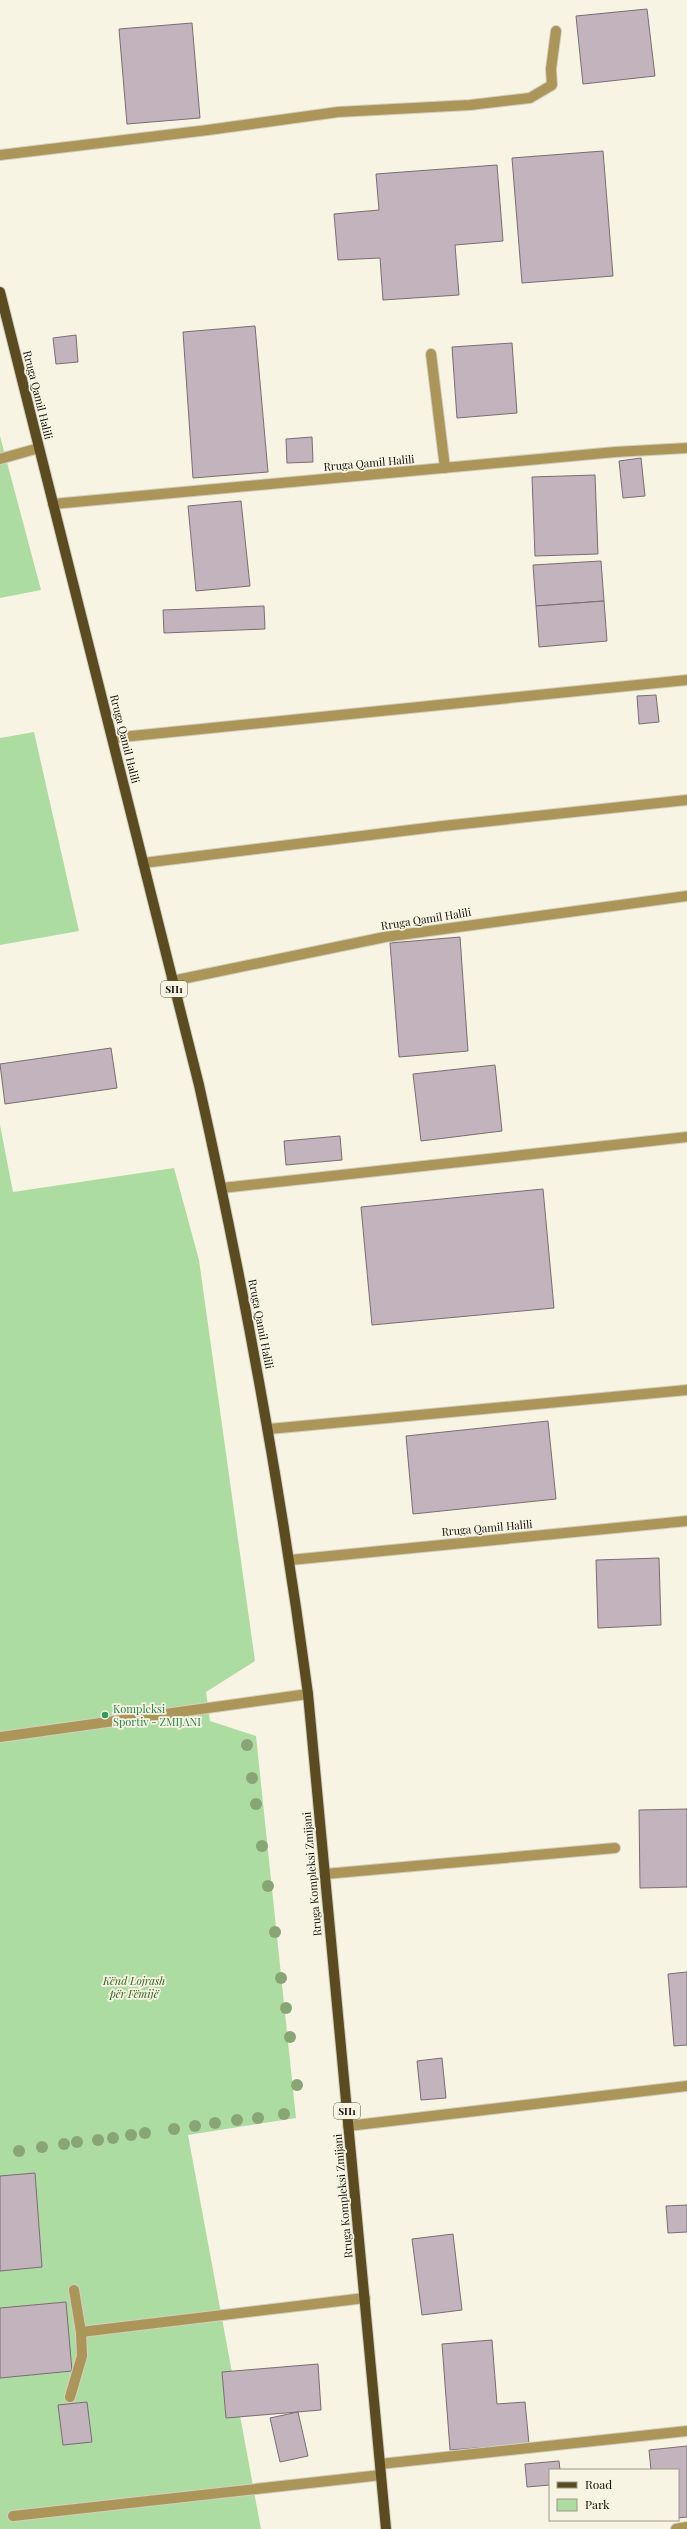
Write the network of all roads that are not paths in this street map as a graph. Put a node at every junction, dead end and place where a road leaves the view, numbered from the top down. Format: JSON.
{"nodes":[{"id":1,"x":556,"y":31,"type":"dead end"},
{"id":2,"x":0,"y":155,"type":"edge"},
{"id":3,"x":0,"y":292,"type":"edge"},
{"id":4,"x":431,"y":354,"type":"dead end"},
{"id":5,"x":39,"y":448,"type":"junction"},
{"id":6,"x":687,"y":448,"type":"edge"},
{"id":7,"x":0,"y":459,"type":"edge"},
{"id":8,"x":445,"y":468,"type":"junction"},
{"id":9,"x":53,"y":504,"type":"junction"},
{"id":10,"x":687,"y":680,"type":"edge"},
{"id":11,"x":112,"y":738,"type":"junction"},
{"id":12,"x":687,"y":800,"type":"edge"},
{"id":13,"x":143,"y":863,"type":"junction"},
{"id":14,"x":687,"y":896,"type":"edge"},
{"id":15,"x":172,"y":981,"type":"junction"},
{"id":16,"x":687,"y":1137,"type":"edge"},
{"id":17,"x":222,"y":1188,"type":"junction"},
{"id":18,"x":687,"y":1390,"type":"edge"},
{"id":19,"x":269,"y":1429,"type":"junction"},
{"id":20,"x":687,"y":1521,"type":"edge"},
{"id":21,"x":290,"y":1560,"type":"junction"},
{"id":22,"x":308,"y":1694,"type":"junction"},
{"id":23,"x":0,"y":1737,"type":"edge"},
{"id":24,"x":615,"y":1848,"type":"dead end"},
{"id":25,"x":325,"y":1874,"type":"junction"},
{"id":26,"x":687,"y":2086,"type":"edge"},
{"id":27,"x":348,"y":2126,"type":"junction"},
{"id":28,"x":74,"y":2290,"type":"dead end"},
{"id":29,"x":365,"y":2298,"type":"junction"},
{"id":30,"x":82,"y":2332,"type":"junction"},
{"id":31,"x":70,"y":2397,"type":"dead end"},
{"id":32,"x":687,"y":2431,"type":"edge"},
{"id":33,"x":380,"y":2464,"type":"junction"},
{"id":34,"x":381,"y":2475,"type":"junction"},
{"id":35,"x":13,"y":2516,"type":"dead end"},
{"id":36,"x":687,"y":2527,"type":"edge"},
{"id":37,"x":386,"y":2529,"type":"edge"},
{"id":38,"x":676,"y":2529,"type":"edge"}],
"edges":[{"from":1,"to":2,"type":"street"},
{"from":3,"to":5,"type":"main road","name":"Rruga Qamil Halili","number":"SH1"},
{"from":4,"to":8,"type":"street"},
{"from":5,"to":7,"type":"street"},
{"from":5,"to":9,"type":"main road","name":"Rruga Qamil Halili","number":"SH1"},
{"from":6,"to":8,"type":"street","name":"Rruga Qamil Halili"},
{"from":8,"to":9,"type":"street","name":"Rruga Qamil Halili"},
{"from":9,"to":11,"type":"main road","name":"Rruga Qamil Halili","number":"SH1"},
{"from":10,"to":11,"type":"street"},
{"from":11,"to":13,"type":"main road","name":"Rruga Qamil Halili","number":"SH1"},
{"from":12,"to":13,"type":"street"},
{"from":13,"to":15,"type":"main road","name":"Rruga Qamil Halili","number":"SH1"},
{"from":14,"to":15,"type":"street","name":"Rruga Qamil Halili"},
{"from":15,"to":17,"type":"main road","name":"Rruga Qamil Halili","number":"SH1"},
{"from":16,"to":17,"type":"street"},
{"from":17,"to":19,"type":"main road","name":"Rruga Qamil Halili","number":"SH1"},
{"from":18,"to":19,"type":"street"},
{"from":19,"to":21,"type":"main road","name":"Rruga Qamil Halili","number":"SH1"},
{"from":20,"to":21,"type":"street","name":"Rruga Qamil Halili"},
{"from":21,"to":22,"type":"main road","name":"Rruga Qamil Halili","number":"SH1"},
{"from":22,"to":23,"type":"street"},
{"from":22,"to":25,"type":"main road","name":"Rruga Kompleksi Zmijani","number":"SH1"},
{"from":24,"to":25,"type":"street"},
{"from":25,"to":27,"type":"main road","name":"Rruga Kompleksi Zmijani","number":"SH1"},
{"from":26,"to":27,"type":"street"},
{"from":27,"to":29,"type":"main road","name":"Rruga Kompleksi Zmijani","number":"SH1"},
{"from":28,"to":30,"type":"street"},
{"from":29,"to":30,"type":"street"},
{"from":29,"to":33,"type":"main road","name":"Rruga Kompleksi Zmijani","number":"SH1"},
{"from":30,"to":31,"type":"street"},
{"from":32,"to":33,"type":"street"},
{"from":33,"to":34,"type":"main road","name":"Rruga Kompleksi Zmijani","number":"SH1"},
{"from":34,"to":35,"type":"street"},
{"from":34,"to":37,"type":"main road","name":"Rruga Kompleksi Zmijani","number":"SH1"},
{"from":36,"to":38,"type":"street"}]}
